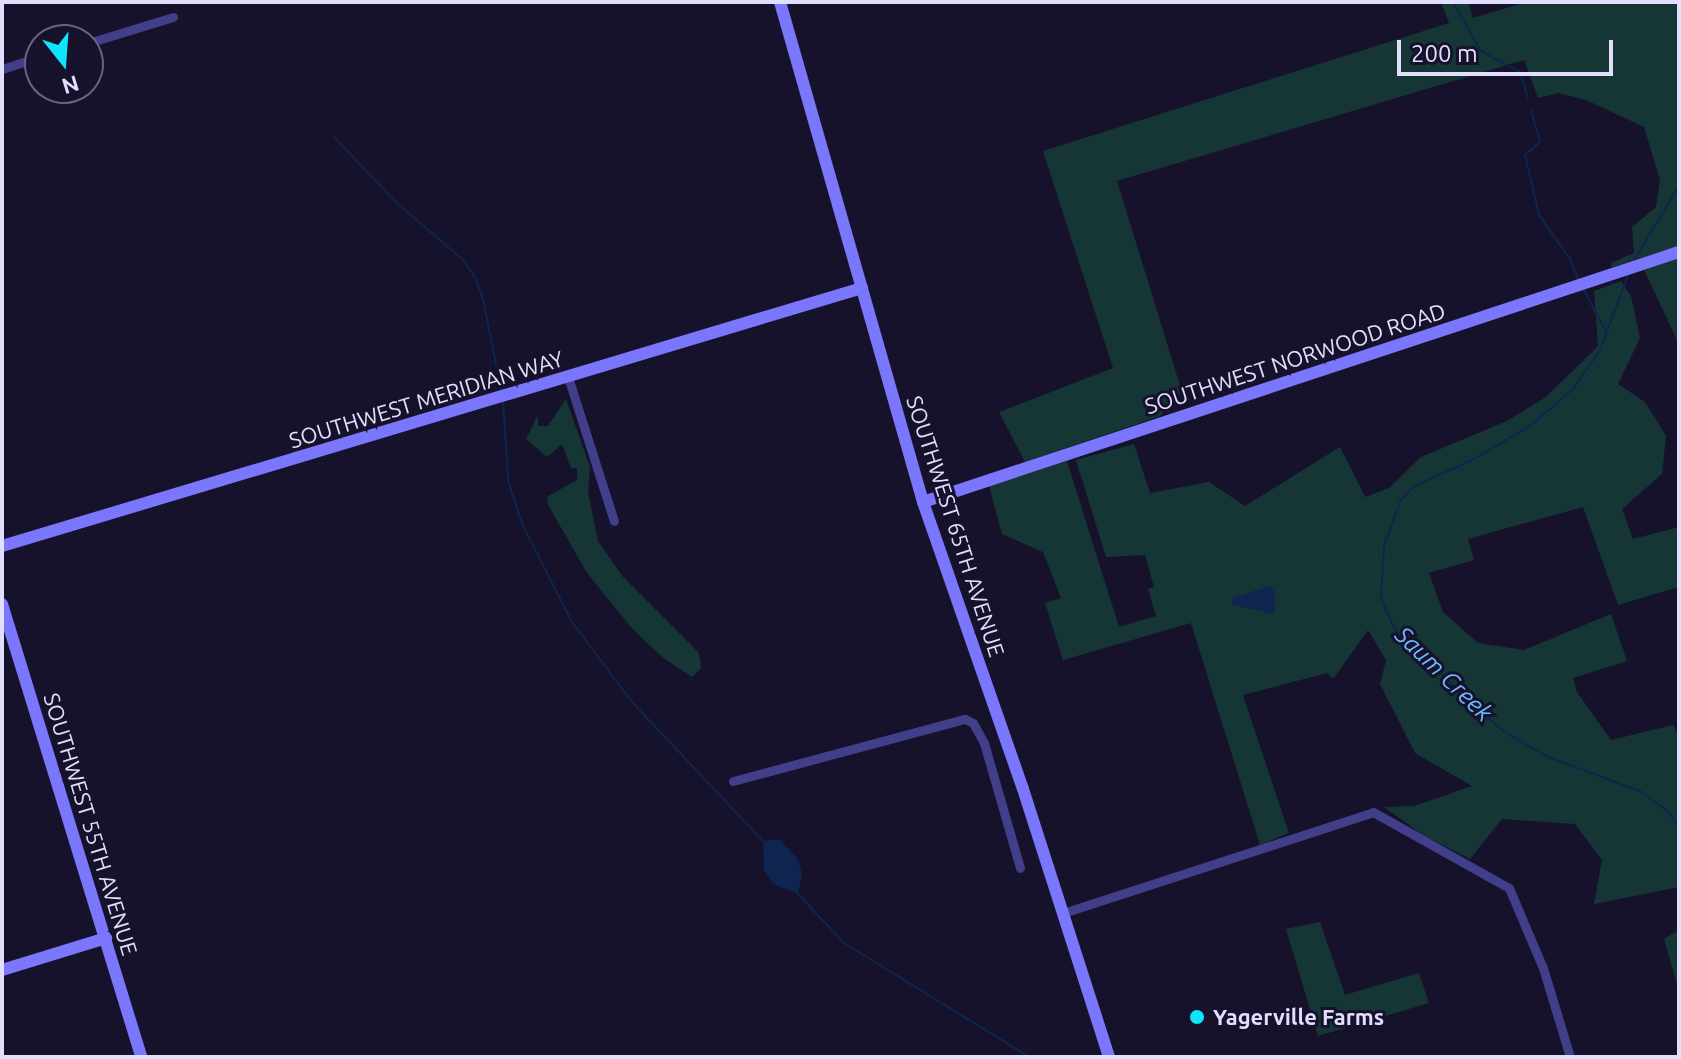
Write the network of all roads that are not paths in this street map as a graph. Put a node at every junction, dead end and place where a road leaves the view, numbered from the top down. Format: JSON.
{"nodes":[{"id":1,"x":780,"y":2,"type":"edge"},
{"id":2,"x":173,"y":17,"type":"dead end"},
{"id":3,"x":104,"y":38,"type":"edge"},
{"id":4,"x":24,"y":62,"type":"edge"},
{"id":5,"x":2,"y":69,"type":"edge"},
{"id":6,"x":1679,"y":252,"type":"edge"},
{"id":7,"x":862,"y":288,"type":"junction"},
{"id":8,"x":568,"y":377,"type":"junction"},
{"id":9,"x":923,"y":502,"type":"junction"},
{"id":10,"x":614,"y":521,"type":"dead end"},
{"id":11,"x":2,"y":546,"type":"edge"},
{"id":12,"x":2,"y":604,"type":"edge"},
{"id":13,"x":733,"y":781,"type":"dead end"},
{"id":14,"x":1023,"y":789,"type":"junction"},
{"id":15,"x":1002,"y":795,"type":"junction"},
{"id":16,"x":1020,"y":868,"type":"dead end"},
{"id":17,"x":1063,"y":913,"type":"junction"},
{"id":18,"x":106,"y":938,"type":"junction"},
{"id":19,"x":2,"y":970,"type":"edge"},
{"id":20,"x":141,"y":1057,"type":"edge"},
{"id":21,"x":1109,"y":1057,"type":"edge"},
{"id":22,"x":1570,"y":1057,"type":"edge"}],
"edges":[{"from":1,"to":7,"type":"street","name":"SOUTHWEST 65TH AVENUE"},
{"from":2,"to":3,"type":"street"},
{"from":4,"to":5,"type":"street"},
{"from":6,"to":9,"type":"street","name":"SOUTHWEST NORWOOD ROAD"},
{"from":7,"to":8,"type":"street","name":"SOUTHWEST MERIDIAN WAY"},
{"from":7,"to":9,"type":"street","name":"SOUTHWEST 65TH AVENUE"},
{"from":8,"to":10,"type":"street"},
{"from":8,"to":11,"type":"street","name":"SOUTHWEST MERIDIAN WAY"},
{"from":9,"to":14,"type":"street","name":"SOUTHWEST 65TH AVENUE"},
{"from":12,"to":18,"type":"street","name":"SOUTHWEST 55TH AVENUE"},
{"from":13,"to":15,"type":"street"},
{"from":14,"to":15,"type":"street"},
{"from":14,"to":17,"type":"street","name":"SOUTHWEST 65TH AVENUE"},
{"from":15,"to":16,"type":"street"},
{"from":17,"to":21,"type":"street","name":"SOUTHWEST 65TH AVENUE"},
{"from":17,"to":22,"type":"street"},
{"from":18,"to":19,"type":"street"},
{"from":18,"to":20,"type":"street","name":"SOUTHWEST 55TH AVENUE"}]}
